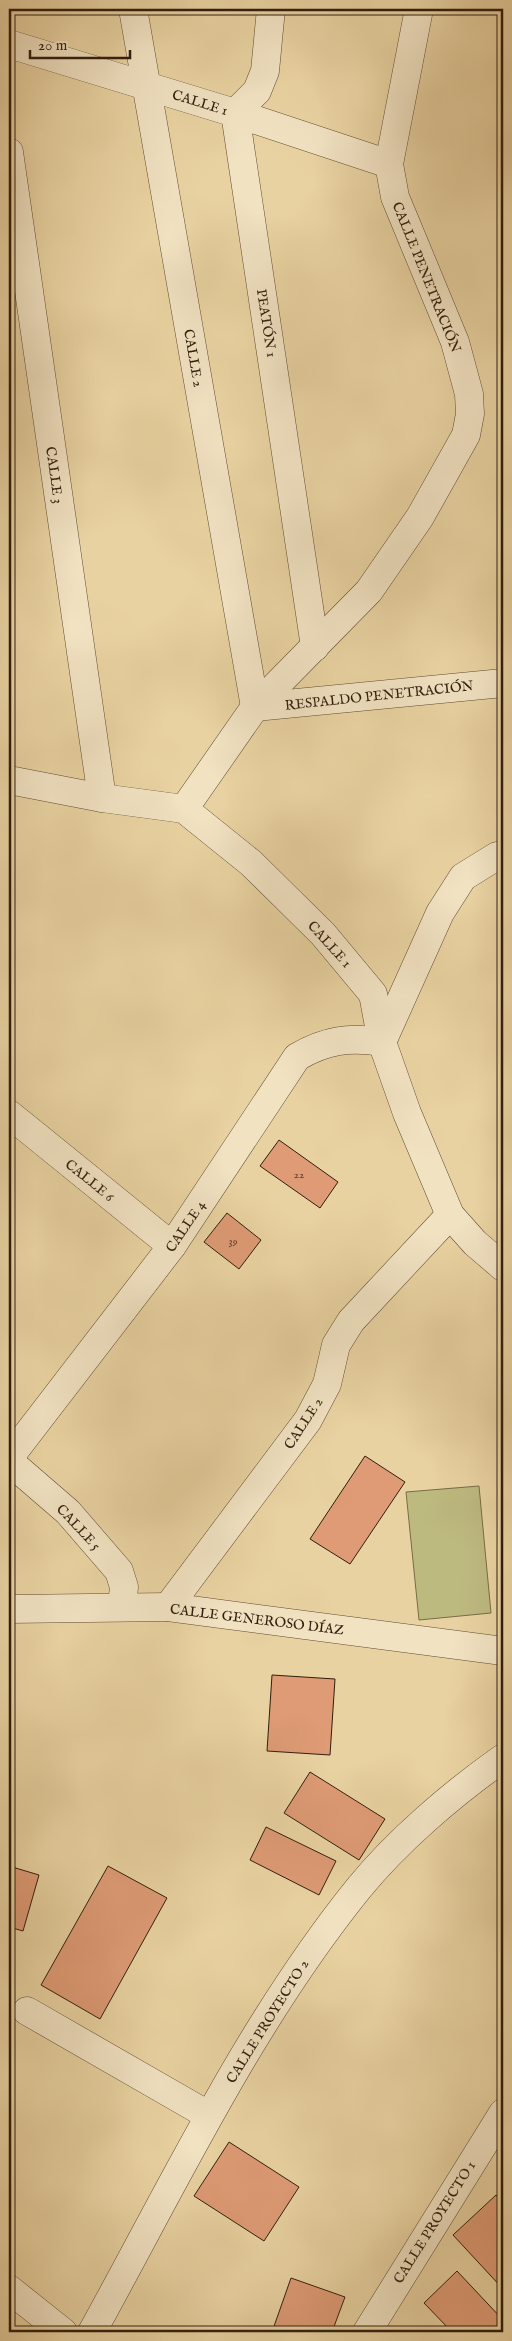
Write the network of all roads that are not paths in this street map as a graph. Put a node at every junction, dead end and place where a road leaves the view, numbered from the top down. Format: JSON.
{"nodes":[{"id":1,"x":132,"y":9,"type":"edge"},
{"id":2,"x":271,"y":9,"type":"edge"},
{"id":3,"x":419,"y":9,"type":"edge"},
{"id":4,"x":9,"y":44,"type":"edge"},
{"id":5,"x":146,"y":86,"type":"junction"},
{"id":6,"x":235,"y":114,"type":"junction"},
{"id":7,"x":9,"y":152,"type":"edge"},
{"id":8,"x":389,"y":164,"type":"junction"},
{"id":9,"x":315,"y":647,"type":"junction"},
{"id":10,"x":503,"y":683,"type":"edge"},
{"id":11,"x":255,"y":707,"type":"junction"},
{"id":12,"x":9,"y":780,"type":"edge"},
{"id":13,"x":102,"y":798,"type":"junction"},
{"id":14,"x":184,"y":809,"type":"junction"},
{"id":15,"x":503,"y":855,"type":"edge"},
{"id":16,"x":382,"y":1042,"type":"junction"},
{"id":17,"x":9,"y":1114,"type":"edge"},
{"id":18,"x":450,"y":1215,"type":"junction"},
{"id":19,"x":172,"y":1246,"type":"junction"},
{"id":20,"x":503,"y":1267,"type":"edge"},
{"id":21,"x":9,"y":1460,"type":"edge"},
{"id":22,"x":122,"y":1606,"type":"junction"},
{"id":23,"x":168,"y":1607,"type":"junction"},
{"id":24,"x":9,"y":1609,"type":"edge"},
{"id":25,"x":503,"y":1651,"type":"edge"},
{"id":26,"x":503,"y":1758,"type":"edge"},
{"id":27,"x":27,"y":2011,"type":"dead end"},
{"id":28,"x":503,"y":2113,"type":"edge"},
{"id":29,"x":208,"y":2114,"type":"junction"},
{"id":30,"x":9,"y":2289,"type":"edge"},
{"id":31,"x":63,"y":2332,"type":"edge"},
{"id":32,"x":92,"y":2332,"type":"edge"},
{"id":33,"x":366,"y":2332,"type":"edge"}],
"edges":[{"from":1,"to":5,"type":"street","name":"CALLE 2"},
{"from":2,"to":6,"type":"street"},
{"from":3,"to":8,"type":"street","name":"CALLE PENETRACIÓN"},
{"from":4,"to":5,"type":"street","name":"CALLE 1"},
{"from":5,"to":6,"type":"street","name":"CALLE 1"},
{"from":5,"to":11,"type":"street","name":"CALLE 2"},
{"from":6,"to":8,"type":"street","name":"CALLE 1"},
{"from":6,"to":9,"type":"street","name":"PEATÓN 1"},
{"from":7,"to":13,"type":"street","name":"CALLE 3"},
{"from":8,"to":9,"type":"street","name":"CALLE PENETRACIÓN"},
{"from":9,"to":11,"type":"street","name":"CALLE PENETRACIÓN"},
{"from":10,"to":11,"type":"street","name":"RESPALDO PENETRACIÓN"},
{"from":11,"to":14,"type":"street","name":"CALLE PENETRACIÓN"},
{"from":12,"to":13,"type":"street"},
{"from":13,"to":14,"type":"street"},
{"from":14,"to":16,"type":"street","name":"CALLE 1"},
{"from":15,"to":16,"type":"street"},
{"from":16,"to":18,"type":"street","name":"CALLE 1"},
{"from":16,"to":19,"type":"street","name":"CALLE 4"},
{"from":17,"to":19,"type":"street","name":"CALLE 6"},
{"from":18,"to":20,"type":"street","name":"CALLE 1"},
{"from":18,"to":23,"type":"street","name":"CALLE 2"},
{"from":19,"to":21,"type":"street","name":"CALLE 4"},
{"from":21,"to":22,"type":"street","name":"CALLE 5"},
{"from":22,"to":23,"type":"street","name":"CALLE GENEROSO DÍAZ"},
{"from":22,"to":24,"type":"street","name":"CALLE GENEROSO DÍAZ"},
{"from":23,"to":25,"type":"street","name":"CALLE GENEROSO DÍAZ"},
{"from":26,"to":29,"type":"street","name":"CALLE PROYECTO 2"},
{"from":27,"to":29,"type":"street"},
{"from":28,"to":33,"type":"street","name":"CALLE PROYECTO 1"},
{"from":29,"to":32,"type":"street","name":"CALLE PROYECTO 2"},
{"from":30,"to":31,"type":"street"}]}
